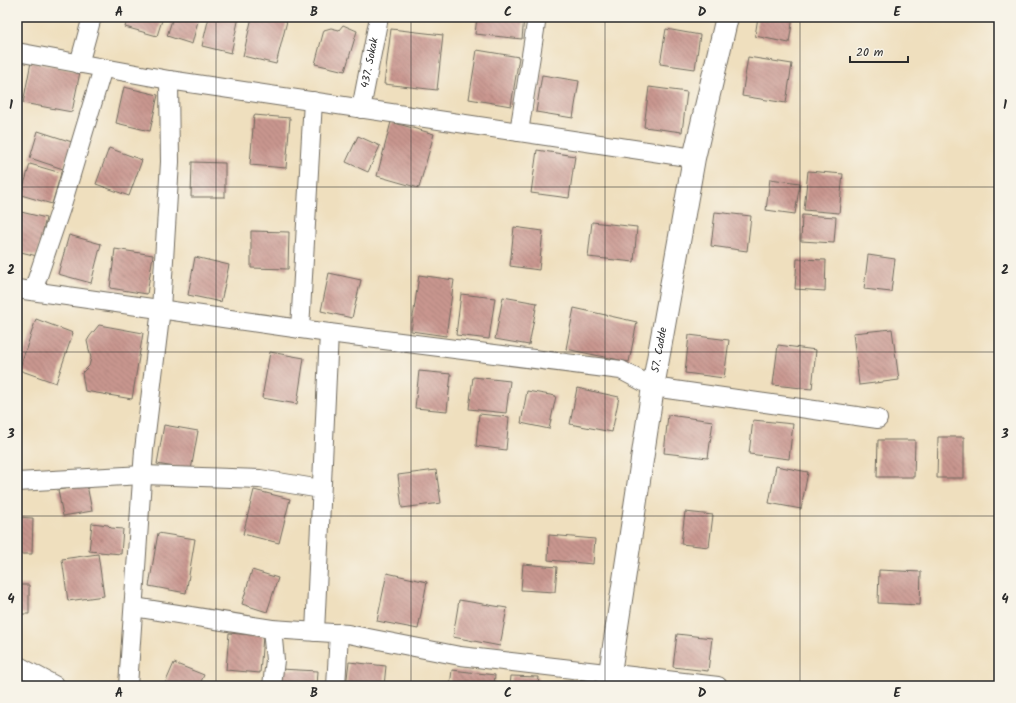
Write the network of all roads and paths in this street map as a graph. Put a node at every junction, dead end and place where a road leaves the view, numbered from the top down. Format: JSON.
{"nodes":[{"id":1,"x":92,"y":17,"type":"edge"},
{"id":2,"x":379,"y":17,"type":"edge"},
{"id":3,"x":537,"y":17,"type":"edge"},
{"id":4,"x":727,"y":17,"type":"edge"},
{"id":5,"x":17,"y":52,"type":"edge"},
{"id":6,"x":79,"y":64,"type":"junction"},
{"id":7,"x":103,"y":68,"type":"junction"},
{"id":8,"x":169,"y":80,"type":"junction"},
{"id":9,"x":313,"y":102,"type":"junction"},
{"id":10,"x":361,"y":109,"type":"junction"},
{"id":11,"x":519,"y":132,"type":"junction"},
{"id":12,"x":694,"y":158,"type":"junction"},
{"id":13,"x":25,"y":290,"type":"edge"},
{"id":14,"x":161,"y":309,"type":"junction"},
{"id":15,"x":300,"y":329,"type":"junction"},
{"id":16,"x":329,"y":333,"type":"junction"},
{"id":17,"x":653,"y":387,"type":"junction"},
{"id":18,"x":878,"y":420,"type":"dead end"},
{"id":19,"x":143,"y":475,"type":"junction"},
{"id":20,"x":17,"y":482,"type":"edge"},
{"id":21,"x":321,"y":489,"type":"junction"},
{"id":22,"x":134,"y":608,"type":"junction"},
{"id":23,"x":272,"y":628,"type":"junction"},
{"id":24,"x":315,"y":632,"type":"junction"},
{"id":25,"x":339,"y":633,"type":"junction"},
{"id":26,"x":17,"y":665,"type":"edge"},
{"id":27,"x":609,"y":680,"type":"edge"},
{"id":28,"x":56,"y":686,"type":"edge"},
{"id":29,"x":128,"y":686,"type":"edge"},
{"id":30,"x":272,"y":686,"type":"edge"},
{"id":31,"x":336,"y":686,"type":"edge"},
{"id":32,"x":718,"y":686,"type":"edge"}],
"edges":[{"from":1,"to":6,"type":"street"},
{"from":2,"to":10,"type":"street","name":"437. Sokak"},
{"from":3,"to":11,"type":"street"},
{"from":4,"to":12,"type":"street","name":"57. Cadde"},
{"from":5,"to":6,"type":"street"},
{"from":6,"to":7,"type":"street"},
{"from":7,"to":8,"type":"street"},
{"from":7,"to":13,"type":"street"},
{"from":8,"to":9,"type":"street"},
{"from":8,"to":14,"type":"street"},
{"from":9,"to":10,"type":"street"},
{"from":9,"to":15,"type":"street"},
{"from":10,"to":11,"type":"street"},
{"from":11,"to":12,"type":"street"},
{"from":12,"to":17,"type":"street","name":"57. Cadde"},
{"from":13,"to":14,"type":"street"},
{"from":14,"to":15,"type":"street"},
{"from":14,"to":19,"type":"street"},
{"from":15,"to":16,"type":"street"},
{"from":16,"to":17,"type":"street"},
{"from":16,"to":21,"type":"street"},
{"from":17,"to":18,"type":"street"},
{"from":17,"to":27,"type":"street","name":"57. Cadde"},
{"from":19,"to":20,"type":"street"},
{"from":19,"to":21,"type":"street"},
{"from":19,"to":22,"type":"street"},
{"from":21,"to":24,"type":"street"},
{"from":22,"to":23,"type":"street"},
{"from":22,"to":29,"type":"street"},
{"from":23,"to":24,"type":"street"},
{"from":23,"to":30,"type":"street"},
{"from":24,"to":25,"type":"street"},
{"from":25,"to":27,"type":"street"},
{"from":25,"to":31,"type":"street"},
{"from":26,"to":28,"type":"street"},
{"from":27,"to":32,"type":"street"}]}
